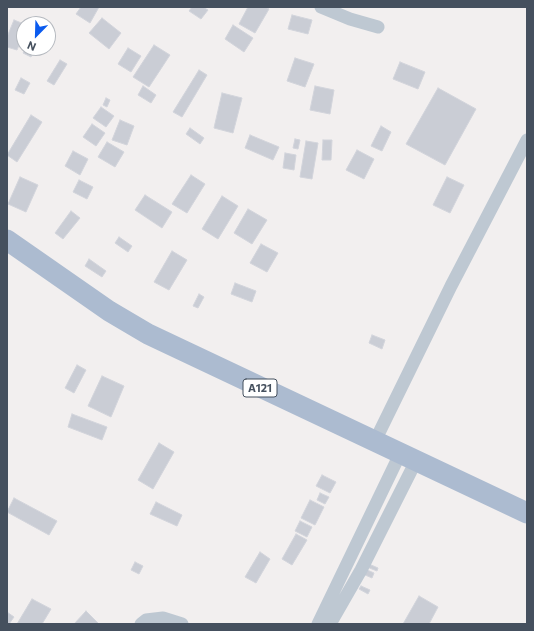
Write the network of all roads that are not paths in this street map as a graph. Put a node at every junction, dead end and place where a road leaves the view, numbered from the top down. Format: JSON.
{"nodes":[{"id":1,"x":321,"y":7,"type":"edge"},
{"id":2,"x":378,"y":27,"type":"dead end"},
{"id":3,"x":527,"y":140,"type":"edge"},
{"id":4,"x":7,"y":240,"type":"edge"},
{"id":5,"x":374,"y":441,"type":"junction"},
{"id":6,"x":408,"y":458,"type":"junction"},
{"id":7,"x":527,"y":513,"type":"edge"},
{"id":8,"x":141,"y":624,"type":"edge"},
{"id":9,"x":182,"y":624,"type":"edge"},
{"id":10,"x":318,"y":624,"type":"edge"},
{"id":11,"x":330,"y":624,"type":"edge"}],
"edges":[{"from":1,"to":2,"type":"street"},
{"from":3,"to":5,"type":"street"},
{"from":4,"to":5,"type":"main road","number":"A121"},
{"from":5,"to":6,"type":"main road","number":"A121"},
{"from":6,"to":7,"type":"main road","number":"A121"},
{"from":6,"to":10,"type":"street"},
{"from":6,"to":11,"type":"street"},
{"from":8,"to":9,"type":"street"}]}
